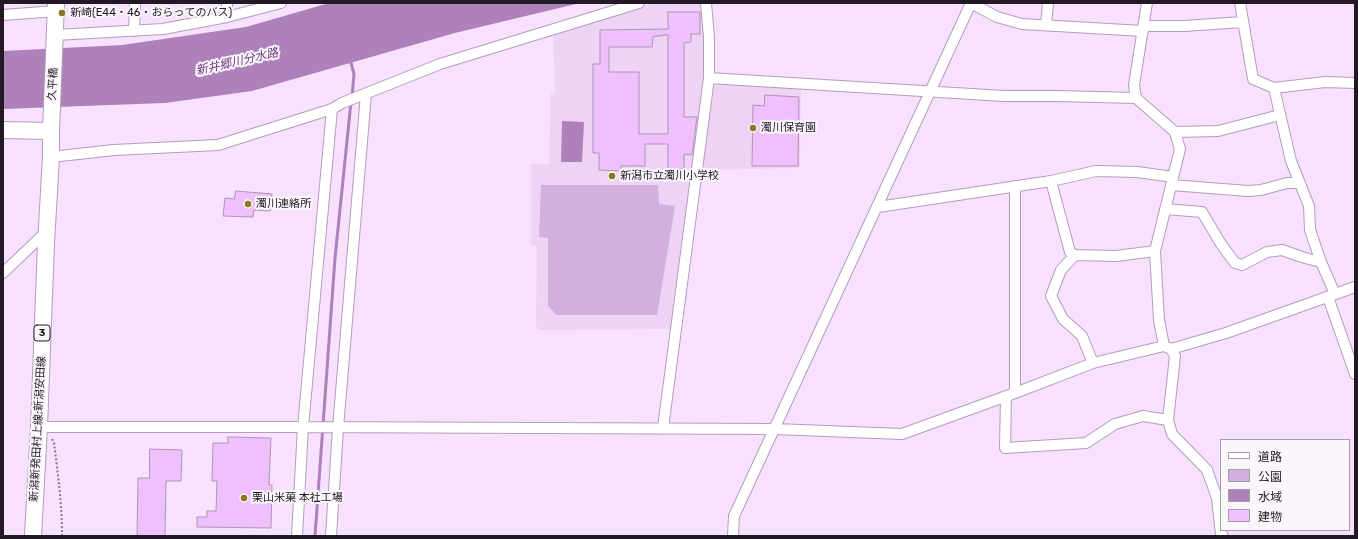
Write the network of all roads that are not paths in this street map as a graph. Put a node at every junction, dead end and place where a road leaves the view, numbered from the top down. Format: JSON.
{"nodes":[{"id":1,"x":135,"y":3,"type":"edge"},
{"id":2,"x":227,"y":3,"type":"edge"},
{"id":3,"x":281,"y":3,"type":"edge"},
{"id":4,"x":638,"y":3,"type":"edge"},
{"id":5,"x":706,"y":3,"type":"edge"},
{"id":6,"x":971,"y":3,"type":"edge"},
{"id":7,"x":1048,"y":3,"type":"edge"},
{"id":8,"x":1147,"y":3,"type":"edge"},
{"id":9,"x":1240,"y":3,"type":"edge"},
{"id":10,"x":56,"y":7,"type":"edge"},
{"id":11,"x":3,"y":15,"type":"edge"},
{"id":12,"x":227,"y":17,"type":"junction"},
{"id":13,"x":1243,"y":22,"type":"junction"},
{"id":14,"x":1046,"y":25,"type":"junction"},
{"id":15,"x":1143,"y":29,"type":"junction"},
{"id":16,"x":134,"y":31,"type":"junction"},
{"id":17,"x":55,"y":42,"type":"junction"},
{"id":18,"x":708,"y":78,"type":"junction"},
{"id":19,"x":1355,"y":82,"type":"edge"},
{"id":20,"x":1274,"y":88,"type":"junction"},
{"id":21,"x":931,"y":92,"type":"junction"},
{"id":22,"x":366,"y":94,"type":"junction"},
{"id":23,"x":1136,"y":98,"type":"junction"},
{"id":24,"x":332,"y":109,"type":"junction"},
{"id":25,"x":1280,"y":116,"type":"junction"},
{"id":26,"x":51,"y":125,"type":"junction"},
{"id":27,"x":3,"y":130,"type":"edge"},
{"id":28,"x":1175,"y":132,"type":"junction"},
{"id":29,"x":51,"y":157,"type":"junction"},
{"id":30,"x":1051,"y":181,"type":"junction"},
{"id":31,"x":1172,"y":181,"type":"junction"},
{"id":32,"x":1300,"y":182,"type":"junction"},
{"id":33,"x":1015,"y":186,"type":"junction"},
{"id":34,"x":878,"y":207,"type":"junction"},
{"id":35,"x":1165,"y":209,"type":"junction"},
{"id":36,"x":46,"y":232,"type":"junction"},
{"id":37,"x":1155,"y":251,"type":"junction"},
{"id":38,"x":1075,"y":255,"type":"junction"},
{"id":39,"x":1321,"y":262,"type":"junction"},
{"id":40,"x":3,"y":273,"type":"edge"},
{"id":41,"x":1355,"y":287,"type":"edge"},
{"id":42,"x":1332,"y":296,"type":"junction"},
{"id":43,"x":1167,"y":347,"type":"junction"},
{"id":44,"x":1094,"y":363,"type":"junction"},
{"id":45,"x":1355,"y":374,"type":"edge"},
{"id":46,"x":1011,"y":395,"type":"junction"},
{"id":47,"x":1168,"y":420,"type":"junction"},
{"id":48,"x":42,"y":427,"type":"junction"},
{"id":49,"x":308,"y":427,"type":"junction"},
{"id":50,"x":336,"y":428,"type":"junction"},
{"id":51,"x":663,"y":428,"type":"junction"},
{"id":52,"x":775,"y":429,"type":"junction"},
{"id":53,"x":1220,"y":526,"type":"edge"},
{"id":54,"x":33,"y":536,"type":"edge"},
{"id":55,"x":296,"y":536,"type":"edge"},
{"id":56,"x":331,"y":536,"type":"edge"},
{"id":57,"x":733,"y":536,"type":"edge"}],
"edges":[{"from":1,"to":16,"type":"street"},
{"from":2,"to":12,"type":"street"},
{"from":3,"to":12,"type":"street"},
{"from":4,"to":22,"type":"street"},
{"from":5,"to":18,"type":"street"},
{"from":6,"to":14,"type":"street"},
{"from":6,"to":21,"type":"street"},
{"from":7,"to":14,"type":"street"},
{"from":8,"to":15,"type":"street"},
{"from":9,"to":13,"type":"street"},
{"from":10,"to":11,"type":"street"},
{"from":10,"to":17,"type":"main road","number":"3"},
{"from":12,"to":16,"type":"street"},
{"from":13,"to":15,"type":"street"},
{"from":13,"to":20,"type":"street"},
{"from":14,"to":15,"type":"street"},
{"from":15,"to":23,"type":"street"},
{"from":16,"to":17,"type":"street"},
{"from":17,"to":26,"type":"main road","name":"久平橋","number":"3"},
{"from":18,"to":21,"type":"street"},
{"from":18,"to":51,"type":"street"},
{"from":19,"to":20,"type":"street"},
{"from":20,"to":25,"type":"street"},
{"from":21,"to":23,"type":"street"},
{"from":21,"to":34,"type":"street"},
{"from":22,"to":24,"type":"street"},
{"from":22,"to":50,"type":"street"},
{"from":23,"to":28,"type":"street"},
{"from":24,"to":29,"type":"street"},
{"from":24,"to":49,"type":"street"},
{"from":25,"to":28,"type":"street"},
{"from":25,"to":32,"type":"street"},
{"from":26,"to":27,"type":"main road"},
{"from":26,"to":29,"type":"main road","name":"新潟新発田村上線;新潟安田線","number":"3"},
{"from":28,"to":31,"type":"street"},
{"from":29,"to":36,"type":"main road","name":"新潟新発田村上線;新潟安田線","number":"3"},
{"from":30,"to":31,"type":"street"},
{"from":30,"to":33,"type":"street"},
{"from":30,"to":38,"type":"street"},
{"from":31,"to":32,"type":"street"},
{"from":31,"to":35,"type":"street"},
{"from":32,"to":39,"type":"street"},
{"from":33,"to":34,"type":"street"},
{"from":33,"to":46,"type":"street"},
{"from":34,"to":52,"type":"street"},
{"from":35,"to":37,"type":"street"},
{"from":35,"to":39,"type":"street"},
{"from":36,"to":40,"type":"street"},
{"from":36,"to":48,"type":"main road","name":"新潟新発田村上線;新潟安田線","number":"3"},
{"from":37,"to":38,"type":"street"},
{"from":37,"to":43,"type":"street"},
{"from":38,"to":44,"type":"street"},
{"from":39,"to":42,"type":"street"},
{"from":41,"to":42,"type":"street"},
{"from":42,"to":43,"type":"street"},
{"from":42,"to":45,"type":"street"},
{"from":43,"to":44,"type":"street"},
{"from":43,"to":47,"type":"street"},
{"from":44,"to":46,"type":"street"},
{"from":46,"to":47,"type":"street"},
{"from":46,"to":52,"type":"street"},
{"from":47,"to":53,"type":"street"},
{"from":48,"to":49,"type":"street"},
{"from":48,"to":54,"type":"main road","name":"新潟新発田村上線;新潟安田線","number":"3"},
{"from":49,"to":50,"type":"street"},
{"from":49,"to":55,"type":"street"},
{"from":50,"to":51,"type":"street"},
{"from":50,"to":56,"type":"street"},
{"from":51,"to":52,"type":"street"},
{"from":52,"to":57,"type":"street"}]}
